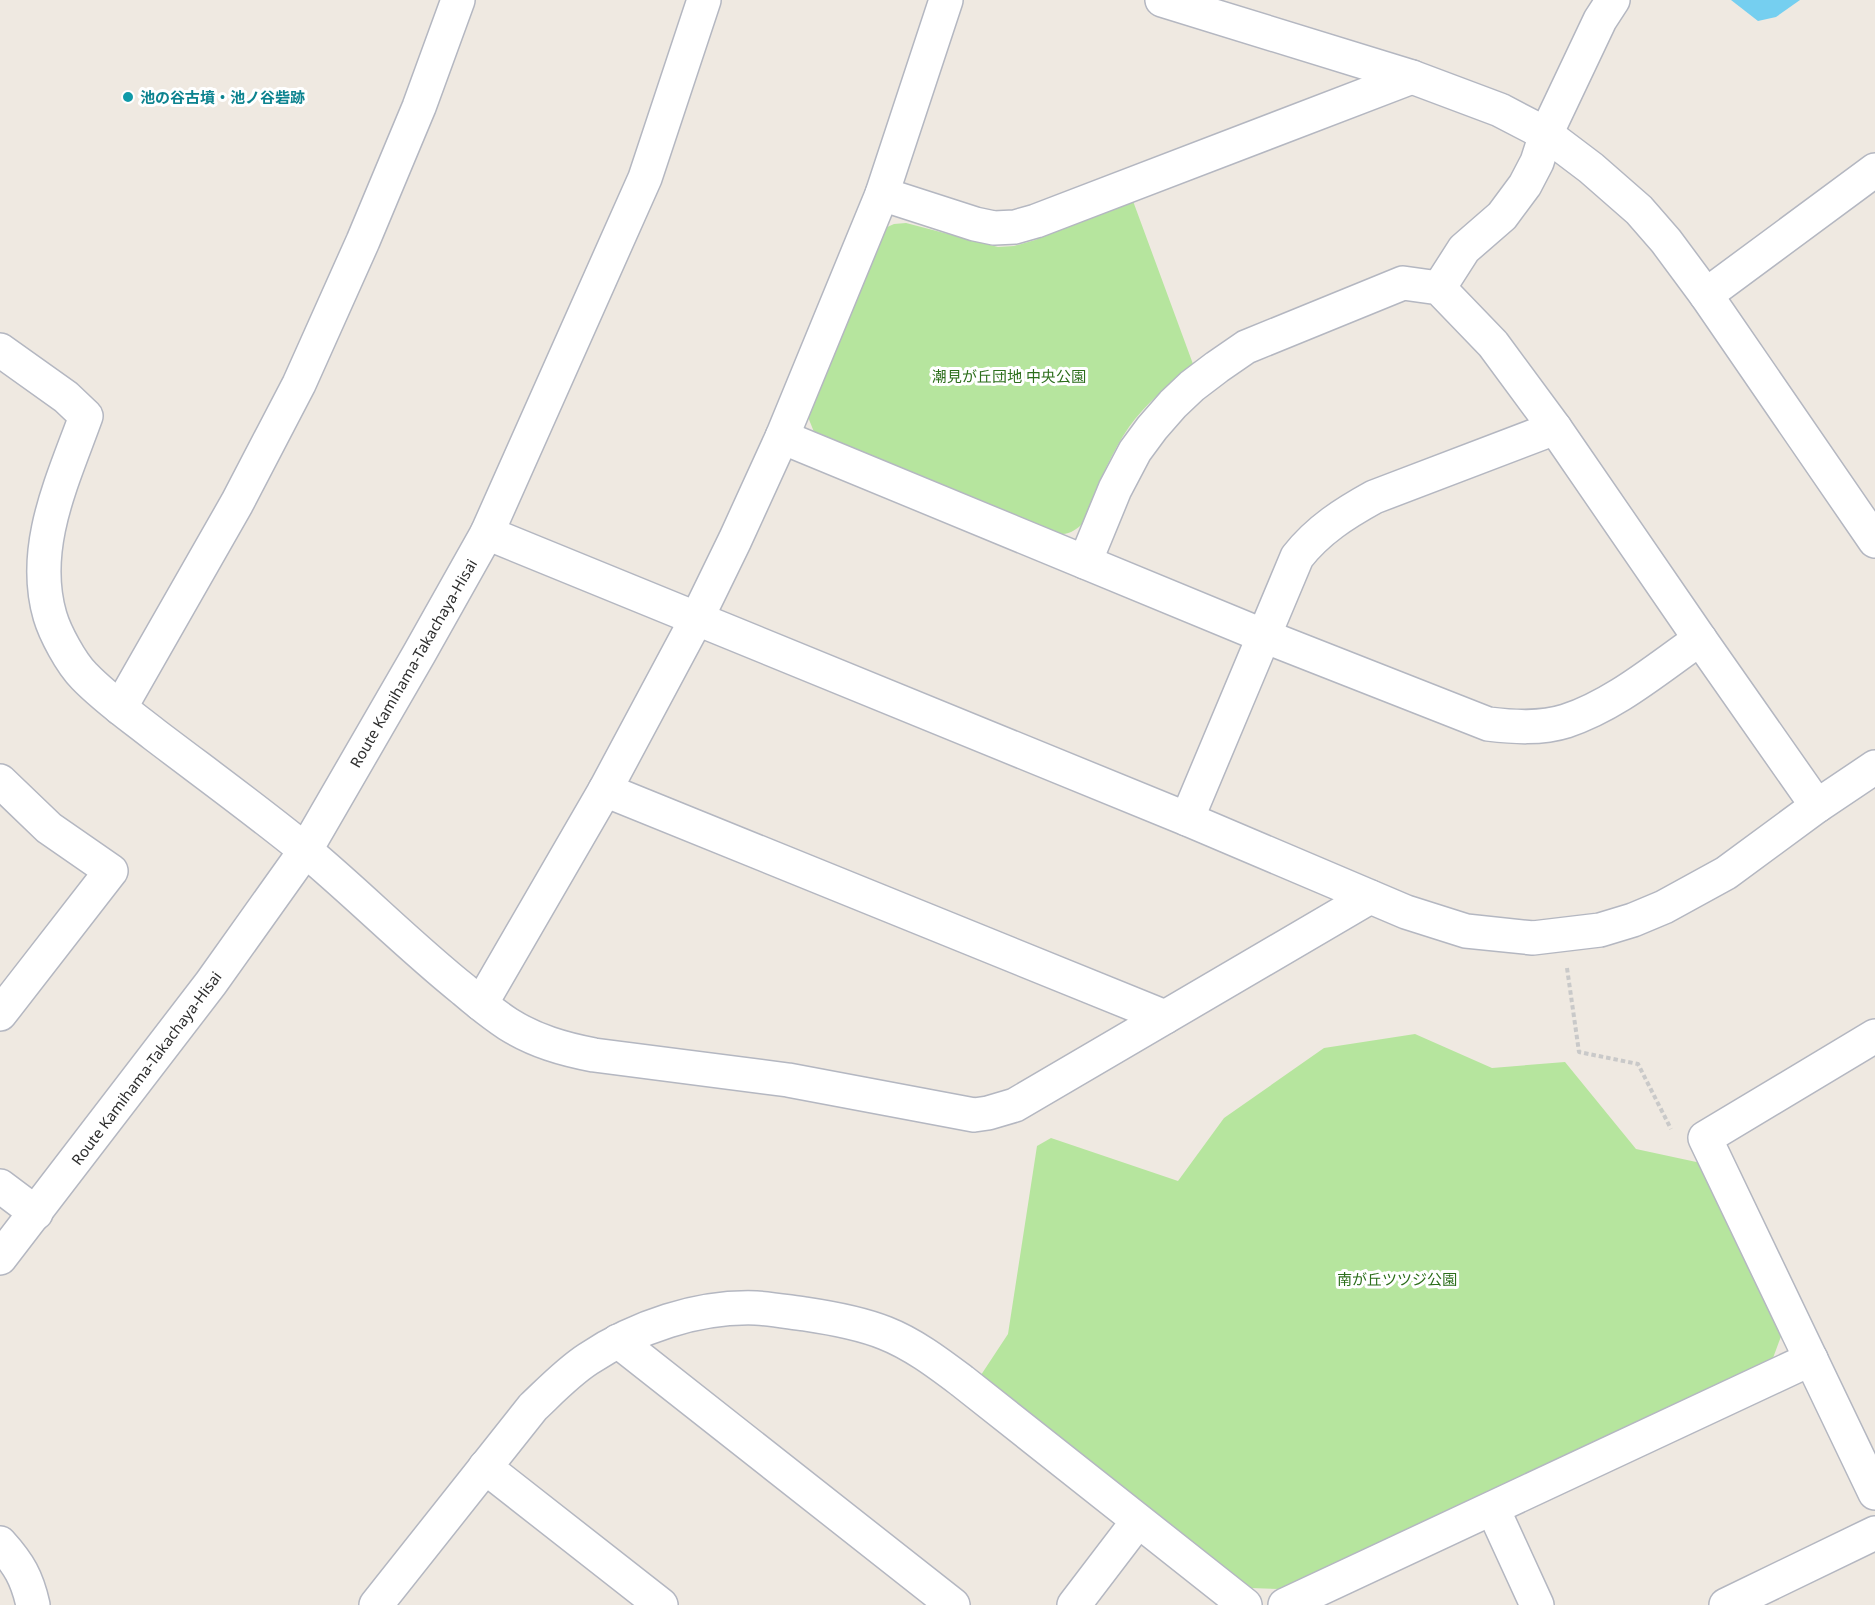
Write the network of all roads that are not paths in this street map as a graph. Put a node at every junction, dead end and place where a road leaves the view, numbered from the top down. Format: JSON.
{"nodes":[{"id":1,"x":458,"y":0,"type":"edge"},
{"id":2,"x":704,"y":0,"type":"edge"},
{"id":3,"x":946,"y":0,"type":"edge"},
{"id":4,"x":1162,"y":0,"type":"edge"},
{"id":5,"x":1613,"y":0,"type":"edge"},
{"id":6,"x":1412,"y":77,"type":"junction"},
{"id":7,"x":1546,"y":134,"type":"junction"},
{"id":8,"x":1872,"y":180,"type":"edge"},
{"id":9,"x":882,"y":194,"type":"junction"},
{"id":10,"x":1439,"y":288,"type":"junction"},
{"id":11,"x":1706,"y":296,"type":"junction"},
{"id":12,"x":0,"y":350,"type":"edge"},
{"id":13,"x":1555,"y":428,"type":"junction"},
{"id":14,"x":782,"y":437,"type":"junction"},
{"id":15,"x":487,"y":533,"type":"junction"},
{"id":16,"x":1875,"y":541,"type":"edge"},
{"id":17,"x":1085,"y":562,"type":"junction"},
{"id":18,"x":697,"y":618,"type":"junction"},
{"id":19,"x":1264,"y":636,"type":"junction"},
{"id":20,"x":1700,"y":639,"type":"junction"},
{"id":21,"x":120,"y":708,"type":"junction"},
{"id":22,"x":1875,"y":767,"type":"edge"},
{"id":23,"x":0,"y":781,"type":"edge"},
{"id":24,"x":605,"y":790,"type":"junction"},
{"id":25,"x":1817,"y":806,"type":"junction"},
{"id":26,"x":1187,"y":819,"type":"junction"},
{"id":27,"x":305,"y":850,"type":"junction"},
{"id":28,"x":1371,"y":897,"type":"junction"},
{"id":29,"x":481,"y":1004,"type":"junction"},
{"id":30,"x":0,"y":1014,"type":"edge"},
{"id":31,"x":1165,"y":1017,"type":"junction"},
{"id":32,"x":1874,"y":1039,"type":"edge"},
{"id":33,"x":0,"y":1186,"type":"edge"},
{"id":34,"x":36,"y":1213,"type":"junction"},
{"id":35,"x":0,"y":1258,"type":"edge"},
{"id":36,"x":618,"y":1341,"type":"junction"},
{"id":37,"x":1811,"y":1359,"type":"junction"},
{"id":38,"x":485,"y":1467,"type":"junction"},
{"id":39,"x":1875,"y":1493,"type":"edge"},
{"id":40,"x":1493,"y":1509,"type":"junction"},
{"id":41,"x":1138,"y":1521,"type":"junction"},
{"id":42,"x":1875,"y":1533,"type":"edge"},
{"id":43,"x":0,"y":1543,"type":"edge"},
{"id":44,"x":33,"y":1605,"type":"edge"},
{"id":45,"x":376,"y":1605,"type":"edge"},
{"id":46,"x":661,"y":1605,"type":"edge"},
{"id":47,"x":953,"y":1605,"type":"edge"},
{"id":48,"x":1074,"y":1605,"type":"edge"},
{"id":49,"x":1245,"y":1605,"type":"edge"},
{"id":50,"x":1286,"y":1605,"type":"edge"},
{"id":51,"x":1537,"y":1605,"type":"edge"},
{"id":52,"x":1726,"y":1605,"type":"edge"}],
"edges":[{"from":1,"to":21,"type":"street"},
{"from":2,"to":15,"type":"street","name":"Route Kamihama-Takachaya-Hisai"},
{"from":3,"to":9,"type":"street"},
{"from":4,"to":6,"type":"street"},
{"from":5,"to":7,"type":"street"},
{"from":6,"to":7,"type":"street"},
{"from":6,"to":9,"type":"street"},
{"from":7,"to":10,"type":"street"},
{"from":7,"to":11,"type":"street"},
{"from":8,"to":11,"type":"street"},
{"from":9,"to":14,"type":"street"},
{"from":10,"to":13,"type":"street"},
{"from":10,"to":17,"type":"street"},
{"from":11,"to":16,"type":"street"},
{"from":12,"to":21,"type":"street"},
{"from":13,"to":19,"type":"street"},
{"from":13,"to":20,"type":"street"},
{"from":14,"to":17,"type":"street"},
{"from":14,"to":18,"type":"street"},
{"from":15,"to":18,"type":"street"},
{"from":15,"to":27,"type":"street","name":"Route Kamihama-Takachaya-Hisai"},
{"from":17,"to":19,"type":"street"},
{"from":18,"to":24,"type":"street"},
{"from":18,"to":26,"type":"street"},
{"from":19,"to":20,"type":"street"},
{"from":19,"to":26,"type":"street"},
{"from":20,"to":25,"type":"street"},
{"from":21,"to":27,"type":"street"},
{"from":22,"to":25,"type":"street"},
{"from":23,"to":30,"type":"street"},
{"from":24,"to":29,"type":"street"},
{"from":24,"to":31,"type":"street"},
{"from":25,"to":28,"type":"street"},
{"from":26,"to":28,"type":"street"},
{"from":27,"to":29,"type":"street"},
{"from":27,"to":34,"type":"street","name":"Route Kamihama-Takachaya-Hisai"},
{"from":28,"to":31,"type":"street"},
{"from":29,"to":31,"type":"street"},
{"from":32,"to":37,"type":"street"},
{"from":33,"to":34,"type":"street"},
{"from":34,"to":35,"type":"street","name":"Route Kamihama-Takachaya-Hisai"},
{"from":36,"to":38,"type":"street"},
{"from":36,"to":41,"type":"street"},
{"from":36,"to":47,"type":"street"},
{"from":37,"to":39,"type":"street"},
{"from":37,"to":40,"type":"street"},
{"from":38,"to":45,"type":"street"},
{"from":38,"to":46,"type":"street"},
{"from":40,"to":50,"type":"street"},
{"from":40,"to":51,"type":"street"},
{"from":41,"to":48,"type":"street"},
{"from":41,"to":49,"type":"street"},
{"from":42,"to":52,"type":"street"},
{"from":43,"to":44,"type":"street"}]}
